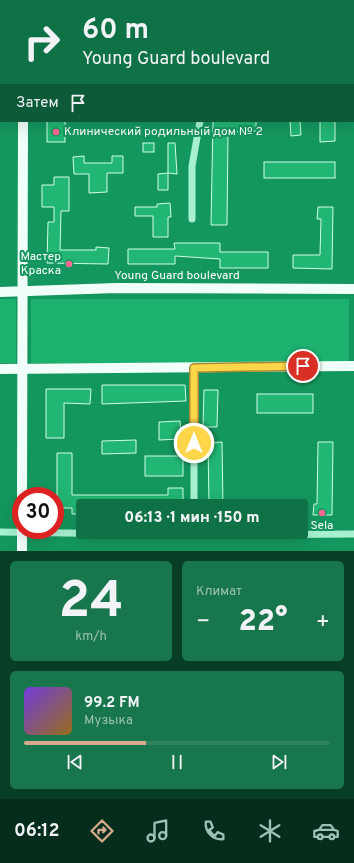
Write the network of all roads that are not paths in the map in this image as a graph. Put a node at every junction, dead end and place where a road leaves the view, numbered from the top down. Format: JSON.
{"nodes":[{"id":1,"x":23,"y":122,"type":"edge"},
{"id":2,"x":200,"y":122,"type":"edge"},
{"id":3,"x":192,"y":219,"type":"dead end"},
{"id":4,"x":354,"y":289,"type":"edge"},
{"id":5,"x":0,"y":292,"type":"edge"},
{"id":6,"x":23,"y":292,"type":"junction"},
{"id":7,"x":354,"y":366,"type":"edge"},
{"id":8,"x":194,"y":368,"type":"junction"},
{"id":9,"x":0,"y":369,"type":"edge"},
{"id":10,"x":23,"y":369,"type":"junction"},
{"id":11,"x":22,"y":487,"type":"edge"},
{"id":12,"x":194,"y":499,"type":"edge"},
{"id":13,"x":12,"y":531,"type":"edge"},
{"id":14,"x":0,"y":532,"type":"edge"},
{"id":15,"x":64,"y":532,"type":"edge"},
{"id":16,"x":76,"y":532,"type":"edge"},
{"id":17,"x":308,"y":534,"type":"edge"},
{"id":18,"x":354,"y":534,"type":"edge"},
{"id":19,"x":22,"y":539,"type":"edge"},
{"id":20,"x":22,"y":551,"type":"edge"}],
"edges":[{"from":1,"to":6,"type":"main road"},
{"from":2,"to":3,"type":"street"},
{"from":4,"to":6,"type":"main road","name":"Young Guard boulevard"},
{"from":5,"to":6,"type":"main road","name":"Young Guard boulevard"},
{"from":6,"to":10,"type":"main road"},
{"from":7,"to":8,"type":"main road"},
{"from":8,"to":10,"type":"main road"},
{"from":8,"to":12,"type":"street"},
{"from":9,"to":10,"type":"main road"},
{"from":10,"to":11,"type":"main road"},
{"from":13,"to":14,"type":"street"},
{"from":15,"to":16,"type":"street"},
{"from":17,"to":18,"type":"street"},
{"from":19,"to":20,"type":"main road"}]}
